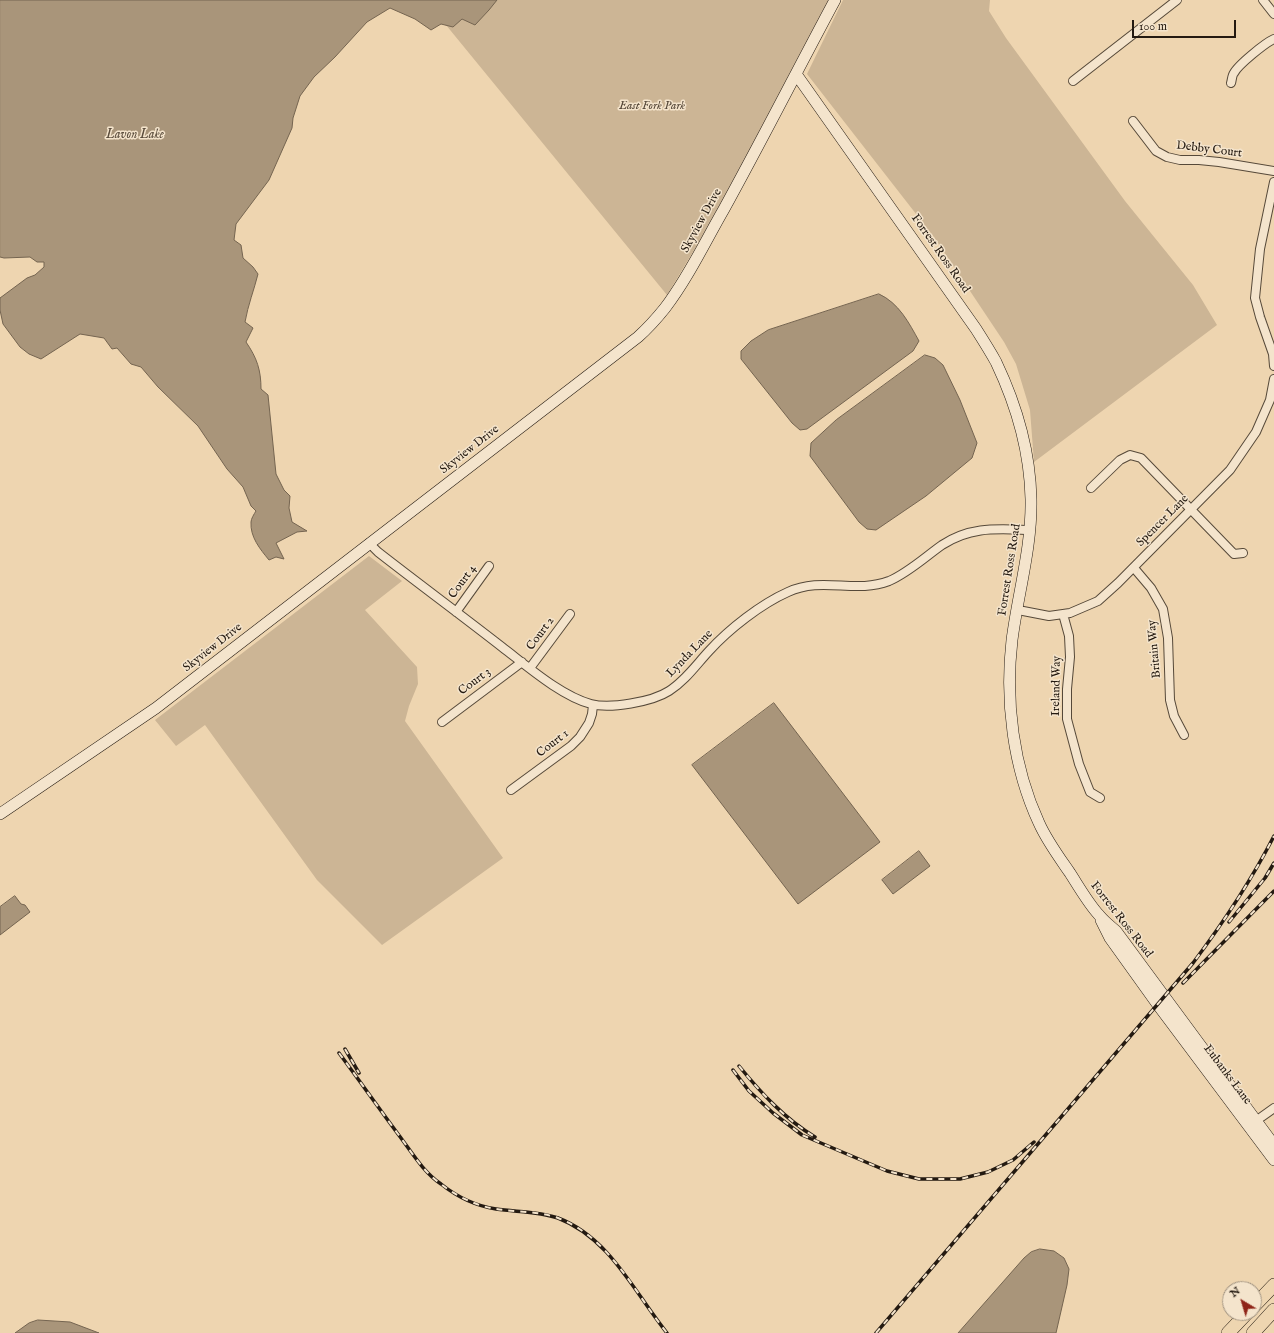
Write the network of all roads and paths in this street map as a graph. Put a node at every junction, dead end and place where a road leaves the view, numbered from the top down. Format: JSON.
{"nodes":[{"id":1,"x":835,"y":0,"type":"edge"},
{"id":2,"x":1177,"y":0,"type":"edge"},
{"id":3,"x":1263,"y":0,"type":"edge"},
{"id":4,"x":1274,"y":14,"type":"edge"},
{"id":5,"x":1274,"y":39,"type":"edge"},
{"id":6,"x":796,"y":74,"type":"junction"},
{"id":7,"x":1073,"y":81,"type":"dead end"},
{"id":8,"x":1231,"y":82,"type":"dead end"},
{"id":9,"x":1133,"y":121,"type":"dead end"},
{"id":10,"x":1274,"y":171,"type":"edge"},
{"id":11,"x":1274,"y":182,"type":"edge"},
{"id":12,"x":1274,"y":366,"type":"edge"},
{"id":13,"x":1274,"y":379,"type":"edge"},
{"id":14,"x":1091,"y":488,"type":"dead end"},
{"id":15,"x":1190,"y":510,"type":"junction"},
{"id":16,"x":1030,"y":530,"type":"junction"},
{"id":17,"x":370,"y":543,"type":"junction"},
{"id":18,"x":1243,"y":553,"type":"dead end"},
{"id":19,"x":489,"y":566,"type":"dead end"},
{"id":20,"x":1134,"y":568,"type":"junction"},
{"id":21,"x":1018,"y":610,"type":"junction"},
{"id":22,"x":456,"y":612,"type":"junction"},
{"id":23,"x":570,"y":614,"type":"dead end"},
{"id":24,"x":1063,"y":614,"type":"junction"},
{"id":25,"x":522,"y":662,"type":"junction"},
{"id":26,"x":530,"y":668,"type":"junction"},
{"id":27,"x":593,"y":705,"type":"junction"},
{"id":28,"x":442,"y":722,"type":"dead end"},
{"id":29,"x":1184,"y":735,"type":"dead end"},
{"id":30,"x":511,"y":790,"type":"dead end"},
{"id":31,"x":1100,"y":798,"type":"dead end"},
{"id":32,"x":0,"y":814,"type":"edge"},
{"id":33,"x":1161,"y":1001,"type":"joint"},
{"id":34,"x":1274,"y":1108,"type":"edge"},
{"id":35,"x":1252,"y":1123,"type":"junction"},
{"id":36,"x":1274,"y":1145,"type":"edge"},
{"id":37,"x":1274,"y":1160,"type":"edge"},
{"id":38,"x":1274,"y":1285,"type":"edge"},
{"id":39,"x":1262,"y":1298,"type":"edge"},
{"id":40,"x":1274,"y":1310,"type":"edge"},
{"id":41,"x":1239,"y":1321,"type":"edge"},
{"id":42,"x":1228,"y":1333,"type":"edge"},
{"id":43,"x":1253,"y":1333,"type":"edge"}],
"edges":[{"from":1,"to":6,"type":"street","name":"Skyview Drive"},
{"from":2,"to":7,"type":"street"},
{"from":3,"to":4,"type":"street"},
{"from":5,"to":8,"type":"street"},
{"from":6,"to":16,"type":"street","name":"Forrest Ross Road"},
{"from":6,"to":17,"type":"street","name":"Skyview Drive"},
{"from":9,"to":10,"type":"street","name":"Debby Court"},
{"from":11,"to":12,"type":"street"},
{"from":13,"to":15,"type":"street","name":"Spencer Lane"},
{"from":14,"to":15,"type":"street"},
{"from":15,"to":18,"type":"street"},
{"from":15,"to":20,"type":"street","name":"Spencer Lane"},
{"from":16,"to":21,"type":"street","name":"Forrest Ross Road"},
{"from":16,"to":27,"type":"street","name":"Lynda Lane"},
{"from":17,"to":22,"type":"street","name":"Lynda Lane"},
{"from":17,"to":32,"type":"street","name":"Skyview Drive"},
{"from":19,"to":22,"type":"street","name":"Court 4"},
{"from":20,"to":24,"type":"street","name":"Spencer Lane"},
{"from":20,"to":29,"type":"street","name":"Britain Way"},
{"from":21,"to":24,"type":"street","name":"Spencer Lane"},
{"from":21,"to":33,"type":"street","name":"Forrest Ross Road"},
{"from":22,"to":25,"type":"street","name":"Lynda Lane"},
{"from":23,"to":26,"type":"street","name":"Court 2"},
{"from":24,"to":31,"type":"street","name":"Ireland Way"},
{"from":25,"to":26,"type":"street","name":"Lynda Lane"},
{"from":25,"to":28,"type":"street","name":"Court 3"},
{"from":26,"to":27,"type":"street","name":"Lynda Lane"},
{"from":27,"to":30,"type":"street","name":"Court 1"},
{"from":33,"to":35,"type":"street","name":"Eubanks Lane"},
{"from":34,"to":35,"type":"street"},
{"from":35,"to":36,"type":"street","name":"Eubanks Lane"},
{"from":35,"to":37,"type":"street","name":"Eubanks Lane"},
{"from":38,"to":39,"type":"main road"},
{"from":40,"to":43,"type":"main road"},
{"from":41,"to":42,"type":"main road"}]}
